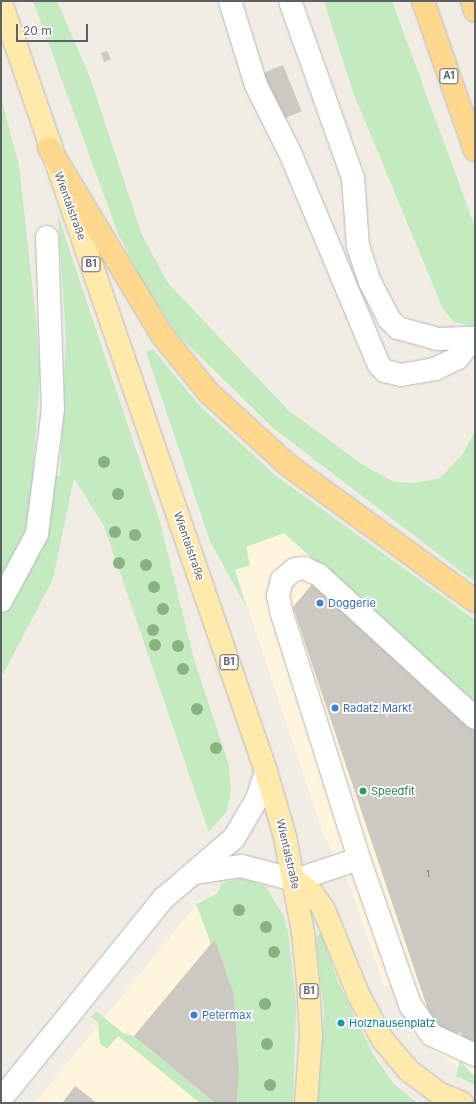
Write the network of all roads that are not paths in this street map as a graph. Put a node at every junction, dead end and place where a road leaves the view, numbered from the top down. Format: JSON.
{"nodes":[{"id":1,"x":230,"y":1,"type":"edge"},
{"id":2,"x":290,"y":1,"type":"edge"},
{"id":3,"x":423,"y":1,"type":"edge"},
{"id":4,"x":472,"y":1,"type":"edge"},
{"id":5,"x":1,"y":2,"type":"edge"},
{"id":6,"x":475,"y":11,"type":"edge"},
{"id":7,"x":49,"y":148,"type":"junction"},
{"id":8,"x":475,"y":150,"type":"edge"},
{"id":9,"x":48,"y":236,"type":"dead end"},
{"id":10,"x":474,"y":338,"type":"edge"},
{"id":11,"x":1,"y":601,"type":"edge"},
{"id":12,"x":475,"y":601,"type":"edge"},
{"id":13,"x":475,"y":718,"type":"edge"},
{"id":14,"x":266,"y":771,"type":"junction"},
{"id":15,"x":359,"y":859,"type":"junction"},
{"id":16,"x":194,"y":873,"type":"junction"},
{"id":17,"x":295,"y":880,"type":"junction"},
{"id":18,"x":475,"y":1054,"type":"edge"},
{"id":19,"x":1,"y":1099,"type":"edge"},
{"id":20,"x":306,"y":1103,"type":"edge"},
{"id":21,"x":462,"y":1103,"type":"edge"}],
"edges":[{"from":1,"to":10,"type":"street"},
{"from":2,"to":10,"type":"street"},
{"from":3,"to":8,"type":"highway","number":"A1"},
{"from":4,"to":6,"type":"highway"},
{"from":5,"to":7,"type":"main road","name":"Wientalstraße","number":"B1"},
{"from":7,"to":12,"type":"highway"},
{"from":7,"to":14,"type":"main road","name":"Wientalstraße","number":"B1"},
{"from":9,"to":11,"type":"street"},
{"from":13,"to":15,"type":"street"},
{"from":14,"to":16,"type":"street"},
{"from":14,"to":17,"type":"main road","name":"Wientalstraße","number":"B1"},
{"from":15,"to":17,"type":"street"},
{"from":15,"to":18,"type":"street"},
{"from":16,"to":17,"type":"street"},
{"from":16,"to":19,"type":"street"},
{"from":17,"to":20,"type":"main road","name":"Wientalstraße","number":"B1"},
{"from":17,"to":21,"type":"main road"}]}
